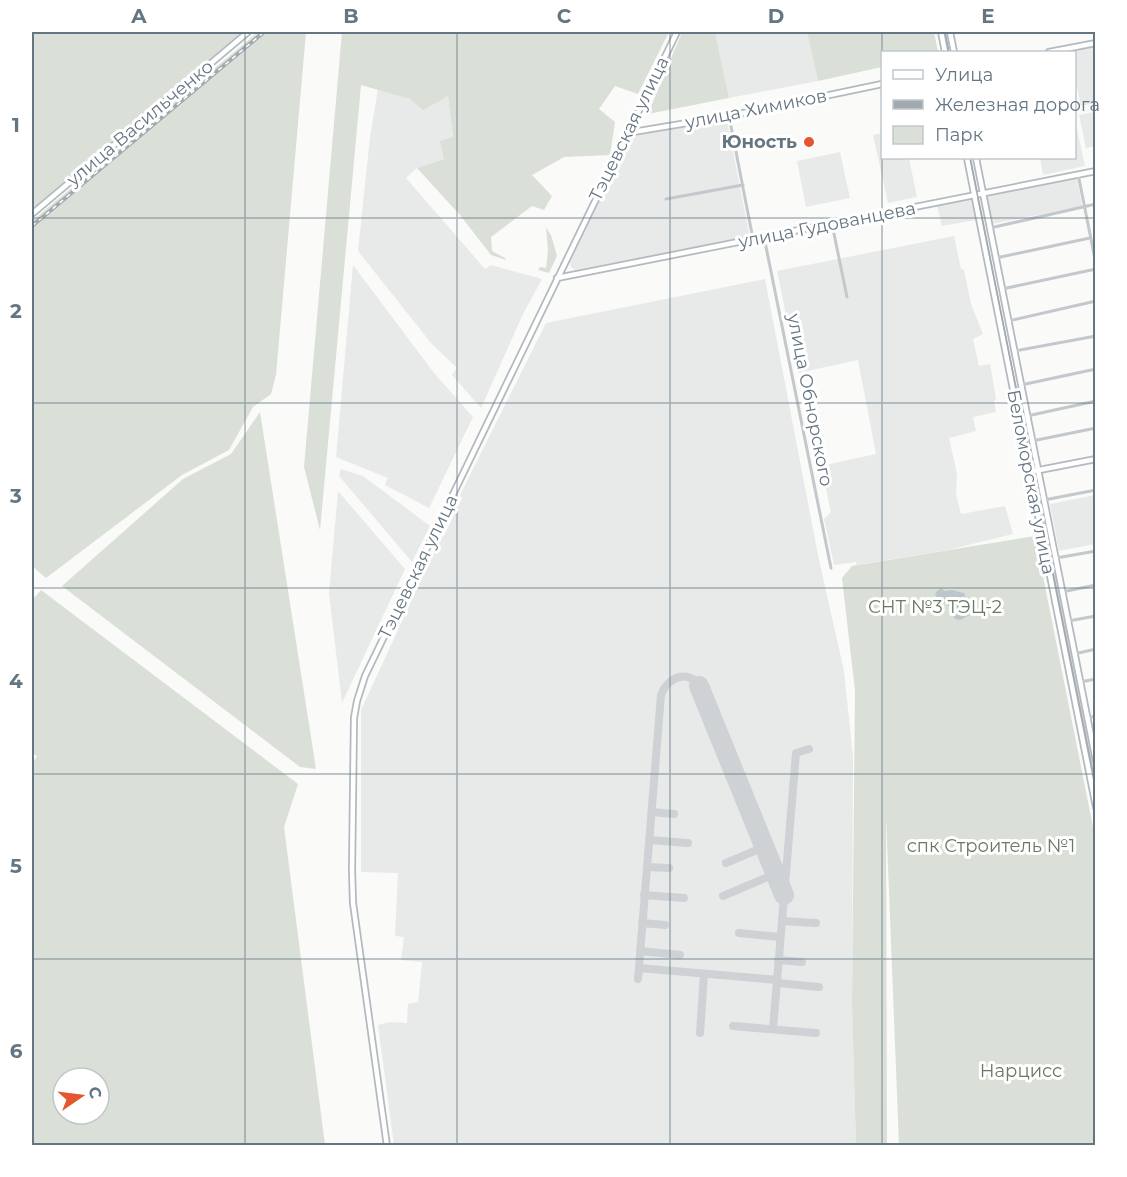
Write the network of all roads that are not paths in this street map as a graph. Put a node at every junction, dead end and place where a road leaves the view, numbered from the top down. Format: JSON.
{"nodes":[{"id":1,"x":248,"y":32,"type":"edge"},
{"id":2,"x":677,"y":32,"type":"edge"},
{"id":3,"x":941,"y":32,"type":"edge"},
{"id":4,"x":950,"y":32,"type":"edge"},
{"id":5,"x":1095,"y":44,"type":"edge"},
{"id":6,"x":945,"y":51,"type":"edge"},
{"id":7,"x":954,"y":51,"type":"edge"},
{"id":8,"x":1055,"y":51,"type":"edge"},
{"id":9,"x":881,"y":84,"type":"edge"},
{"id":10,"x":729,"y":116,"type":"junction"},
{"id":11,"x":629,"y":130,"type":"junction"},
{"id":12,"x":967,"y":159,"type":"edge"},
{"id":13,"x":976,"y":159,"type":"edge"},
{"id":14,"x":1095,"y":171,"type":"edge"},
{"id":15,"x":1078,"y":174,"type":"junction"},
{"id":16,"x":743,"y":185,"type":"junction"},
{"id":17,"x":983,"y":194,"type":"junction"},
{"id":18,"x":974,"y":195,"type":"junction"},
{"id":19,"x":666,"y":199,"type":"dead end"},
{"id":20,"x":1095,"y":204,"type":"edge"},
{"id":21,"x":1084,"y":207,"type":"junction"},
{"id":22,"x":32,"y":214,"type":"edge"},
{"id":23,"x":832,"y":224,"type":"junction"},
{"id":24,"x":990,"y":228,"type":"junction"},
{"id":25,"x":764,"y":237,"type":"junction"},
{"id":26,"x":1090,"y":238,"type":"junction"},
{"id":27,"x":753,"y":239,"type":"junction"},
{"id":28,"x":996,"y":258,"type":"junction"},
{"id":29,"x":1095,"y":264,"type":"edge"},
{"id":30,"x":1095,"y":269,"type":"edge"},
{"id":31,"x":557,"y":278,"type":"junction"},
{"id":32,"x":1002,"y":289,"type":"junction"},
{"id":33,"x":847,"y":297,"type":"dead end"},
{"id":34,"x":1095,"y":301,"type":"edge"},
{"id":35,"x":1008,"y":321,"type":"junction"},
{"id":36,"x":1010,"y":330,"type":"junction"},
{"id":37,"x":1001,"y":332,"type":"junction"},
{"id":38,"x":1095,"y":336,"type":"edge"},
{"id":39,"x":1014,"y":351,"type":"junction"},
{"id":40,"x":1095,"y":369,"type":"edge"},
{"id":41,"x":1021,"y":384,"type":"junction"},
{"id":42,"x":1095,"y":401,"type":"edge"},
{"id":43,"x":1027,"y":416,"type":"junction"},
{"id":44,"x":1095,"y":428,"type":"edge"},
{"id":45,"x":1032,"y":441,"type":"junction"},
{"id":46,"x":1095,"y":459,"type":"edge"},
{"id":47,"x":1038,"y":470,"type":"junction"},
{"id":48,"x":1029,"y":472,"type":"junction"},
{"id":49,"x":1095,"y":489,"type":"edge"},
{"id":50,"x":1044,"y":500,"type":"junction"},
{"id":51,"x":1095,"y":551,"type":"edge"},
{"id":52,"x":1055,"y":558,"type":"junction"},
{"id":53,"x":831,"y":568,"type":"dead end"},
{"id":54,"x":1095,"y":585,"type":"edge"},
{"id":55,"x":1062,"y":592,"type":"junction"},
{"id":56,"x":1095,"y":616,"type":"edge"},
{"id":57,"x":1068,"y":621,"type":"junction"},
{"id":58,"x":1095,"y":649,"type":"edge"},
{"id":59,"x":1074,"y":654,"type":"junction"},
{"id":60,"x":1095,"y":679,"type":"edge"},
{"id":61,"x":1080,"y":682,"type":"junction"},
{"id":62,"x":1095,"y":716,"type":"edge"},
{"id":63,"x":1087,"y":718,"type":"junction"},
{"id":64,"x":1094,"y":744,"type":"edge"},
{"id":65,"x":1095,"y":761,"type":"edge"},
{"id":66,"x":1093,"y":779,"type":"edge"},
{"id":67,"x":1095,"y":807,"type":"edge"},
{"id":68,"x":387,"y":1146,"type":"edge"}],
"edges":[{"from":1,"to":22,"type":"main road","name":"улица Васильченко"},
{"from":2,"to":11,"type":"main road","name":"Тэцевская улица"},
{"from":3,"to":6,"type":"main road"},
{"from":4,"to":7,"type":"main road"},
{"from":5,"to":8,"type":"main road"},
{"from":9,"to":10,"type":"main road","name":"улица Химиков"},
{"from":10,"to":11,"type":"main road","name":"улица Химиков"},
{"from":10,"to":16,"type":"street"},
{"from":11,"to":31,"type":"main road","name":"Тэцевская улица"},
{"from":12,"to":18,"type":"main road","name":"Беломорская улица"},
{"from":13,"to":17,"type":"main road","name":"Беломорская улица"},
{"from":14,"to":15,"type":"main road","name":"улица Гудованцева"},
{"from":15,"to":17,"type":"main road","name":"улица Гудованцева"},
{"from":15,"to":21,"type":"street"},
{"from":16,"to":19,"type":"street"},
{"from":16,"to":27,"type":"street"},
{"from":17,"to":18,"type":"main road","name":"улица Гудованцева"},
{"from":17,"to":24,"type":"main road","name":"Беломорская улица"},
{"from":18,"to":23,"type":"main road","name":"улица Гудованцева"},
{"from":18,"to":37,"type":"main road","name":"Беломорская улица"},
{"from":20,"to":21,"type":"street"},
{"from":21,"to":24,"type":"street"},
{"from":21,"to":26,"type":"street"},
{"from":23,"to":25,"type":"main road","name":"улица Гудованцева"},
{"from":23,"to":33,"type":"street"},
{"from":24,"to":28,"type":"main road","name":"Беломорская улица"},
{"from":25,"to":27,"type":"main road","name":"улица Гудованцева"},
{"from":25,"to":53,"type":"street","name":"улица Обнорского"},
{"from":26,"to":28,"type":"street"},
{"from":26,"to":29,"type":"street"},
{"from":27,"to":31,"type":"main road","name":"улица Гудованцева"},
{"from":28,"to":32,"type":"main road","name":"Беломорская улица"},
{"from":30,"to":32,"type":"street"},
{"from":31,"to":68,"type":"main road","name":"Тэцевская улица"},
{"from":32,"to":35,"type":"main road","name":"Беломорская улица"},
{"from":34,"to":35,"type":"street"},
{"from":35,"to":36,"type":"main road","name":"Беломорская улица"},
{"from":36,"to":37,"type":"main road"},
{"from":36,"to":39,"type":"main road","name":"Беломорская улица"},
{"from":37,"to":48,"type":"main road","name":"Беломорская улица"},
{"from":38,"to":39,"type":"street"},
{"from":39,"to":41,"type":"main road","name":"Беломорская улица"},
{"from":40,"to":41,"type":"street"},
{"from":41,"to":43,"type":"main road","name":"Беломорская улица"},
{"from":42,"to":43,"type":"street"},
{"from":43,"to":45,"type":"main road","name":"Беломорская улица"},
{"from":44,"to":45,"type":"street"},
{"from":45,"to":47,"type":"main road","name":"Беломорская улица"},
{"from":46,"to":47,"type":"main road"},
{"from":47,"to":48,"type":"main road"},
{"from":47,"to":50,"type":"main road","name":"Беломорская улица"},
{"from":48,"to":66,"type":"main road","name":"Беломорская улица"},
{"from":49,"to":50,"type":"street"},
{"from":50,"to":52,"type":"main road","name":"Беломорская улица"},
{"from":51,"to":52,"type":"street"},
{"from":52,"to":55,"type":"main road","name":"Беломорская улица"},
{"from":54,"to":55,"type":"street"},
{"from":55,"to":57,"type":"main road","name":"Беломорская улица"},
{"from":56,"to":57,"type":"street"},
{"from":57,"to":59,"type":"main road","name":"Беломорская улица"},
{"from":58,"to":59,"type":"street"},
{"from":59,"to":61,"type":"main road","name":"Беломорская улица"},
{"from":60,"to":61,"type":"street"},
{"from":61,"to":63,"type":"main road","name":"Беломорская улица"},
{"from":62,"to":63,"type":"street"},
{"from":63,"to":64,"type":"main road","name":"Беломорская улица"},
{"from":64,"to":65,"type":"main road","name":"Беломорская улица"},
{"from":66,"to":67,"type":"main road","name":"Беломорская улица"}]}
